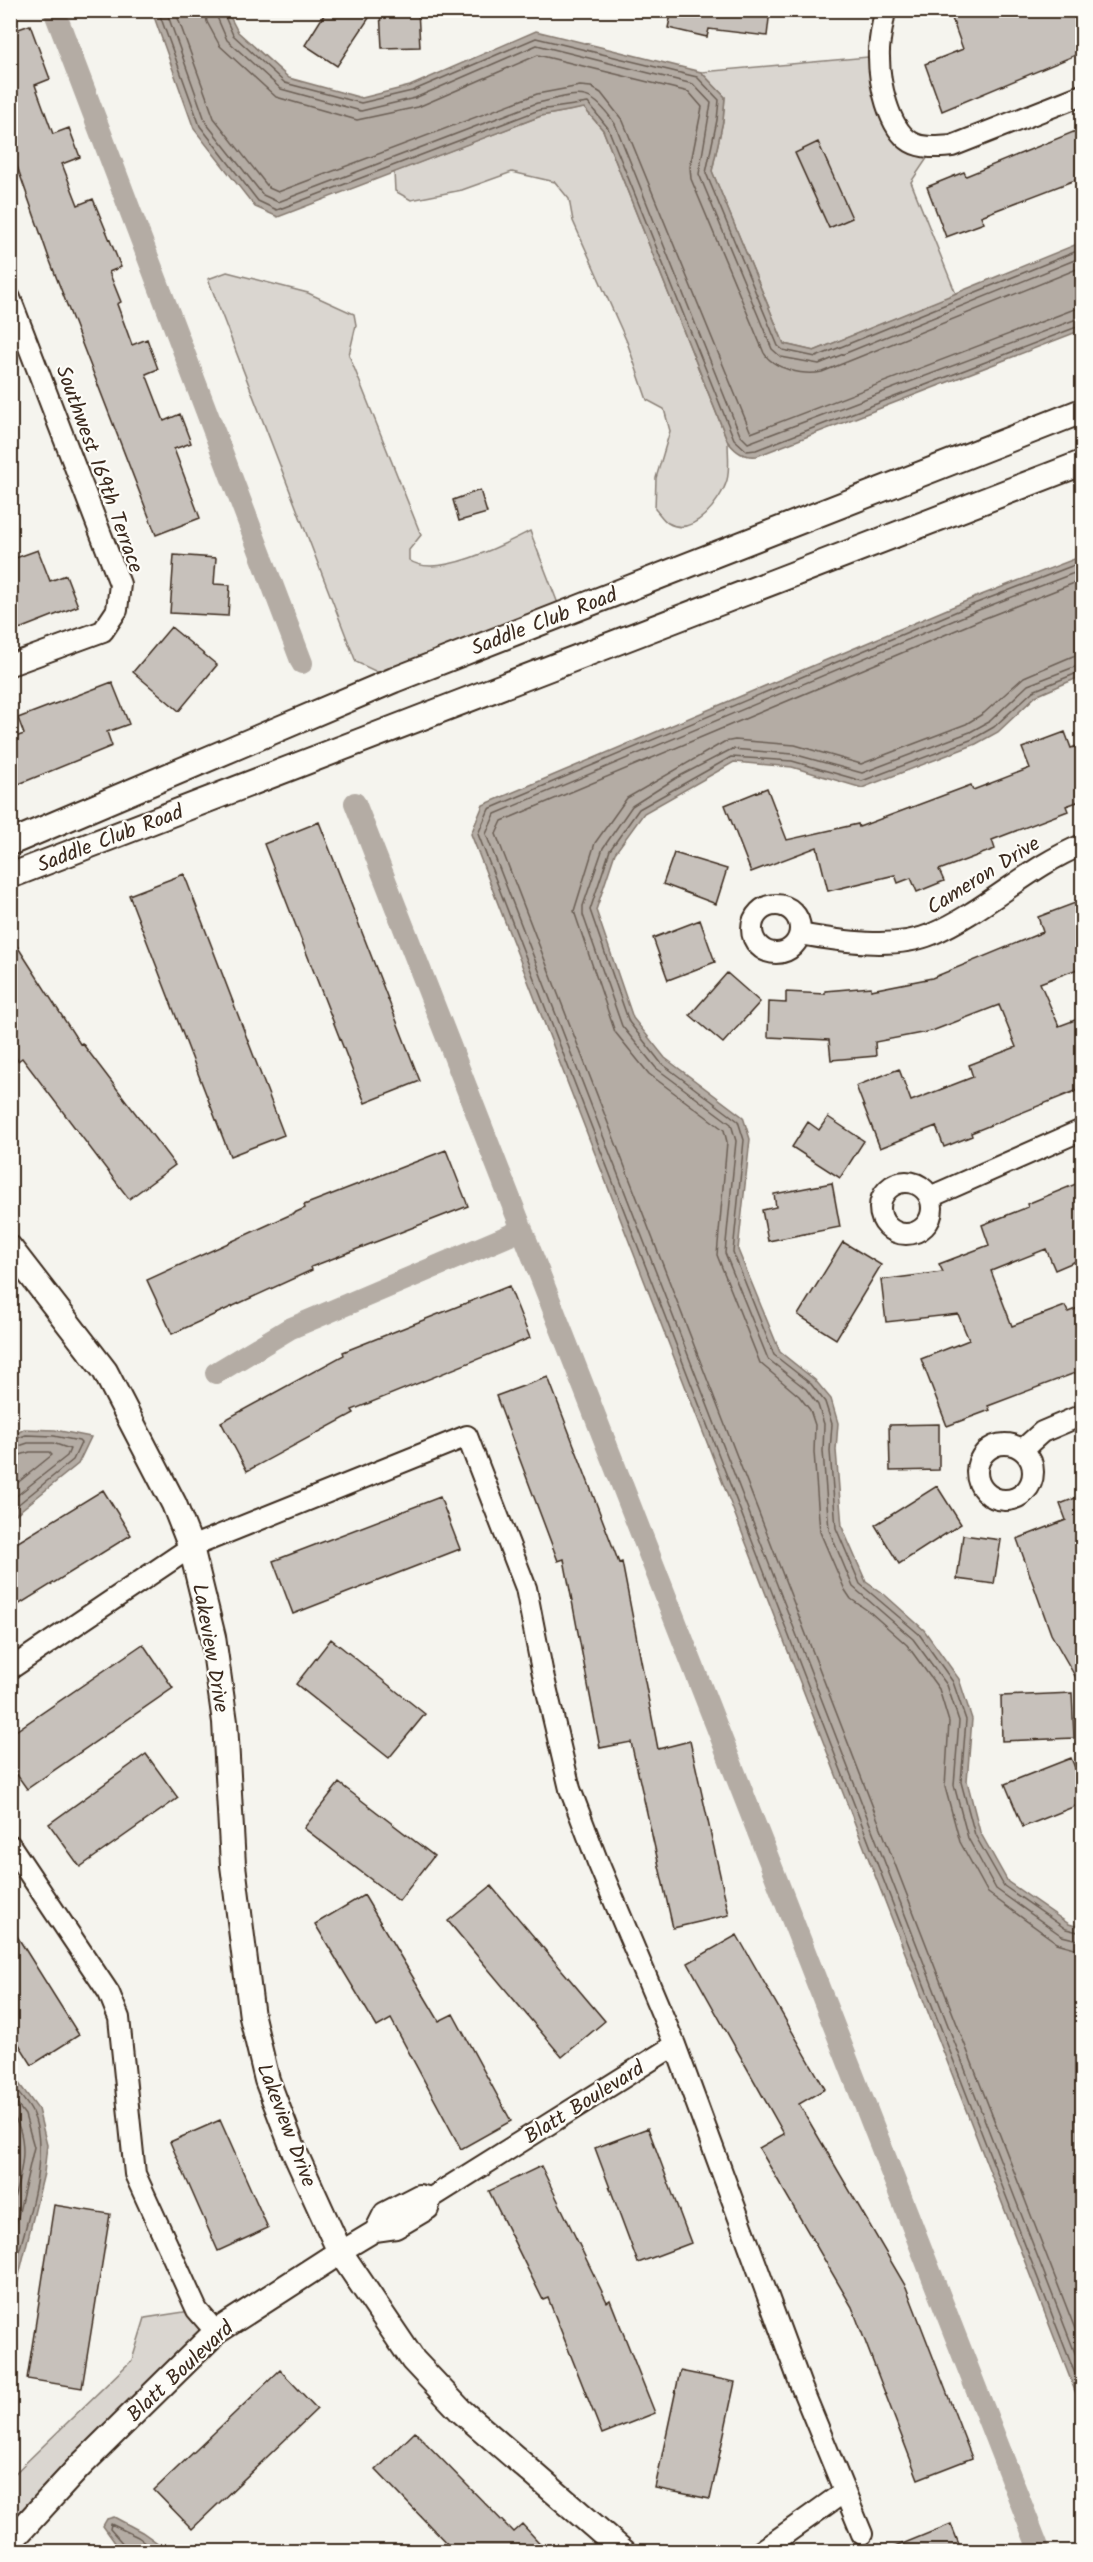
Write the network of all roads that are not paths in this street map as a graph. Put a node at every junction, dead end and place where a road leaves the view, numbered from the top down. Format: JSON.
{"nodes":[{"id":1,"x":885,"y":10,"type":"edge"},
{"id":2,"x":1083,"y":95,"type":"edge"},
{"id":3,"x":10,"y":298,"type":"edge"},
{"id":4,"x":1083,"y":411,"type":"edge"},
{"id":5,"x":1083,"y":463,"type":"edge"},
{"id":6,"x":10,"y":665,"type":"edge"},
{"id":7,"x":10,"y":843,"type":"edge"},
{"id":8,"x":1083,"y":845,"type":"edge"},
{"id":9,"x":10,"y":876,"type":"edge"},
{"id":10,"x":800,"y":934,"type":"dead end"},
{"id":11,"x":1083,"y":1130,"type":"edge"},
{"id":12,"x":930,"y":1197,"type":"dead end"},
{"id":13,"x":10,"y":1248,"type":"edge"},
{"id":14,"x":1083,"y":1415,"type":"edge"},
{"id":15,"x":1023,"y":1449,"type":"dead end"},
{"id":16,"x":191,"y":1546,"type":"junction"},
{"id":17,"x":10,"y":1669,"type":"edge"},
{"id":18,"x":10,"y":1845,"type":"edge"},
{"id":19,"x":675,"y":2045,"type":"junction"},
{"id":20,"x":340,"y":2252,"type":"junction"},
{"id":21,"x":216,"y":2332,"type":"junction"},
{"id":22,"x":844,"y":2492,"type":"junction"},
{"id":23,"x":862,"y":2534,"type":"dead end"},
{"id":24,"x":10,"y":2542,"type":"edge"},
{"id":25,"x":762,"y":2550,"type":"edge"},
{"id":26,"x":624,"y":2552,"type":"edge"}],
"edges":[{"from":1,"to":2,"type":"street"},
{"from":3,"to":6,"type":"street","name":"Southwest 169th Terrace"},
{"from":4,"to":7,"type":"street","name":"Saddle Club Road"},
{"from":5,"to":9,"type":"street","name":"Saddle Club Road"},
{"from":8,"to":10,"type":"street","name":"Cameron Drive"},
{"from":11,"to":12,"type":"street"},
{"from":13,"to":16,"type":"street","name":"Lakeview Drive"},
{"from":14,"to":15,"type":"street"},
{"from":16,"to":17,"type":"street","name":"Lakeview Drive"},
{"from":16,"to":19,"type":"street"},
{"from":16,"to":20,"type":"street","name":"Lakeview Drive"},
{"from":18,"to":21,"type":"street"},
{"from":19,"to":20,"type":"street","name":"Blatt Boulevard"},
{"from":19,"to":22,"type":"street"},
{"from":20,"to":21,"type":"street","name":"Blatt Boulevard"},
{"from":20,"to":26,"type":"street","name":"Lakeview Drive"},
{"from":21,"to":24,"type":"street","name":"Blatt Boulevard"},
{"from":22,"to":23,"type":"street"},
{"from":22,"to":25,"type":"street"}]}
